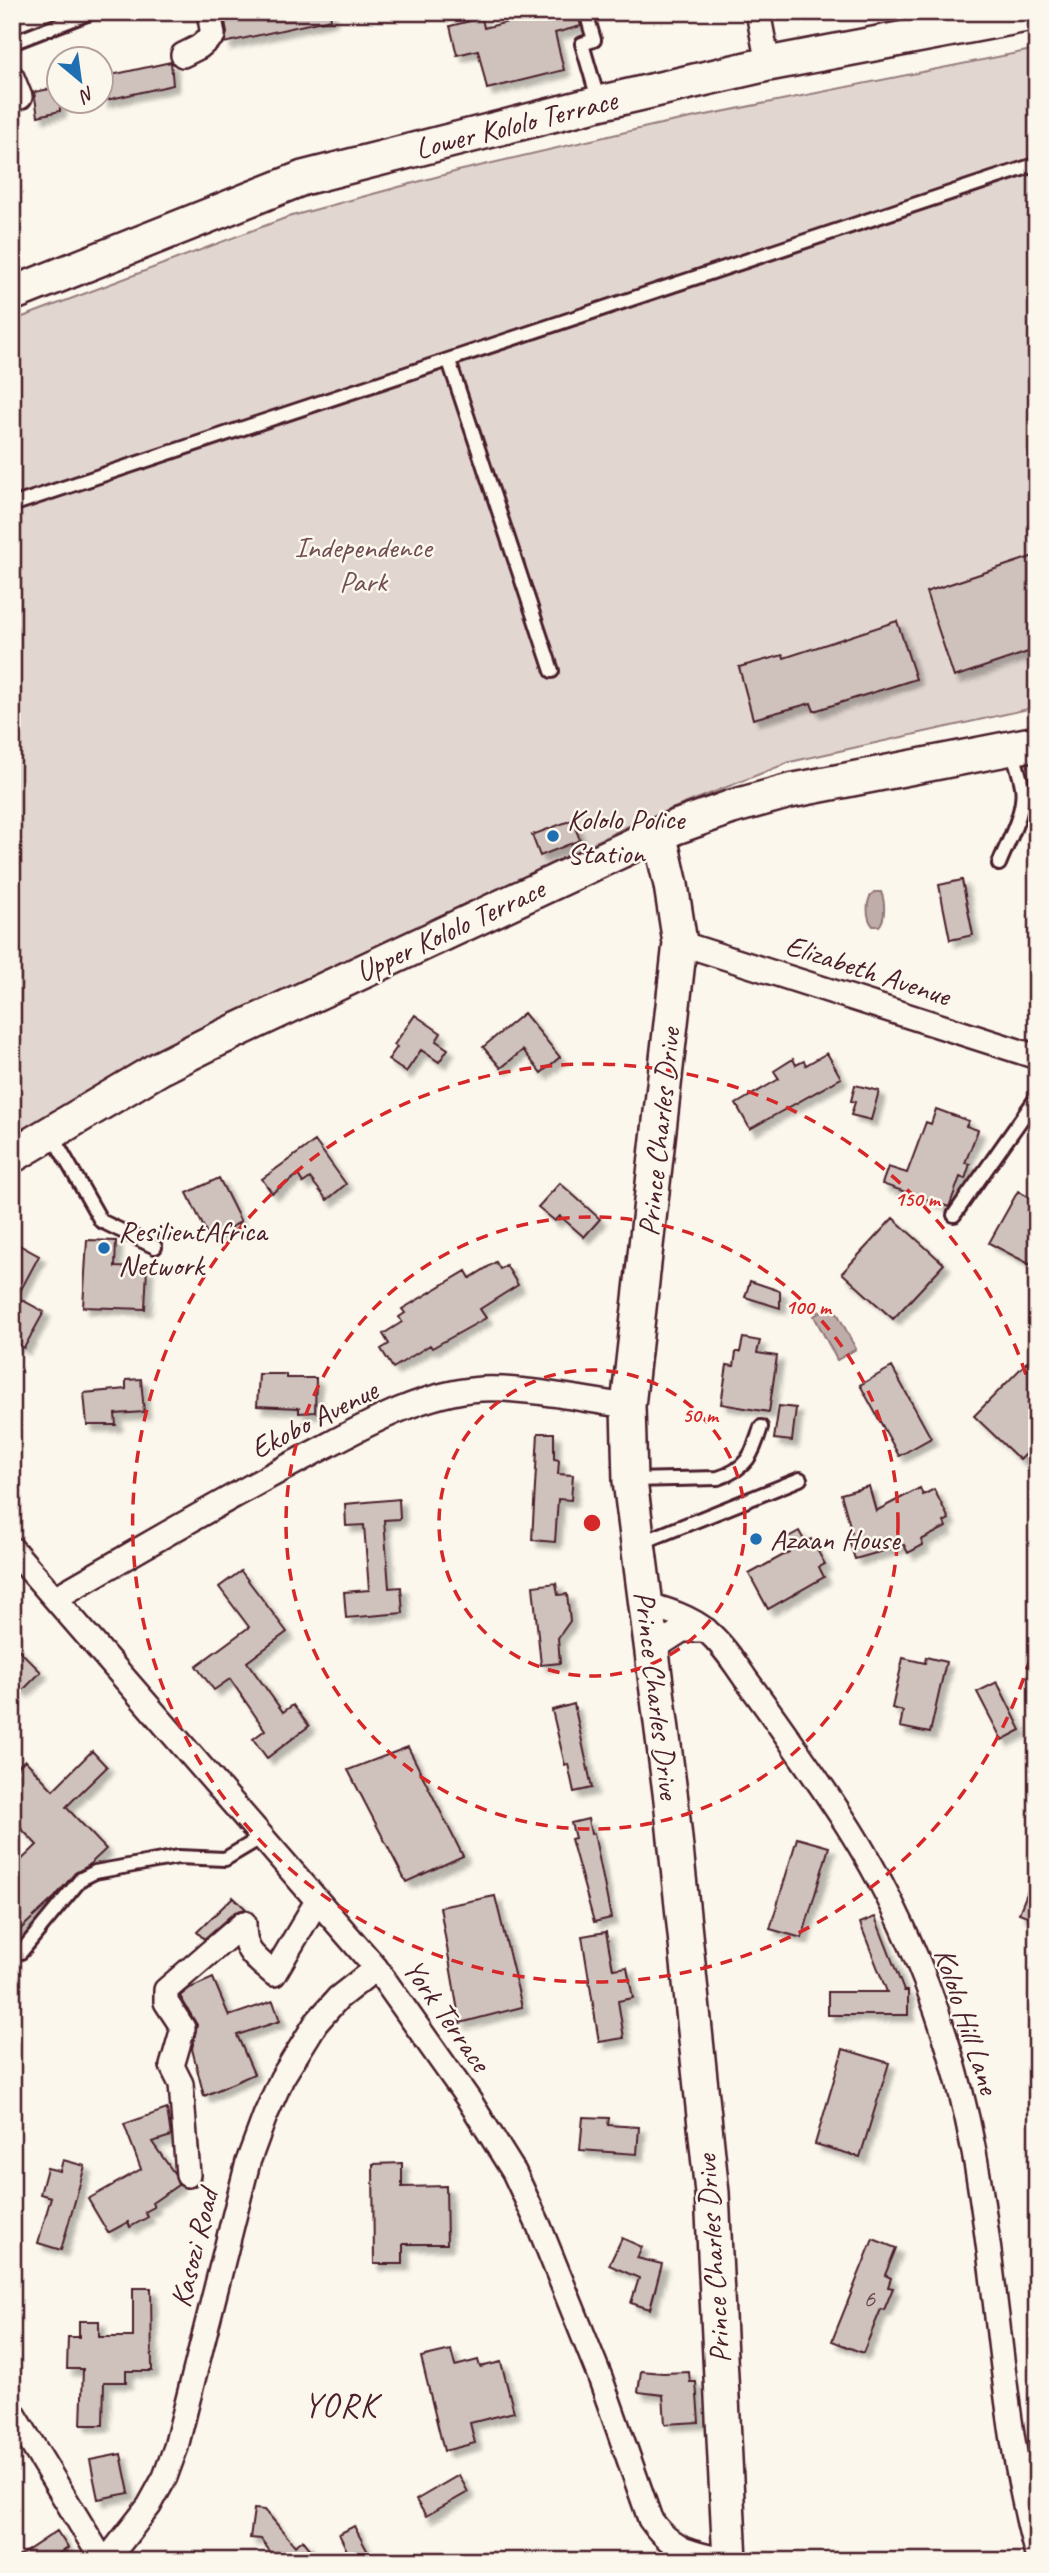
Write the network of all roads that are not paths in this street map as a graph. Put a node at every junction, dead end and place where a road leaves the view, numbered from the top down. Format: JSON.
{"nodes":[{"id":1,"x":92,"y":12,"type":"edge"},
{"id":2,"x":209,"y":12,"type":"edge"},
{"id":3,"x":586,"y":12,"type":"edge"},
{"id":4,"x":758,"y":12,"type":"edge"},
{"id":5,"x":1037,"y":13,"type":"edge"},
{"id":6,"x":12,"y":43,"type":"edge"},
{"id":7,"x":183,"y":55,"type":"dead end"},
{"id":8,"x":768,"y":64,"type":"junction"},
{"id":9,"x":599,"y":103,"type":"junction"},
{"id":10,"x":1037,"y":164,"type":"edge"},
{"id":11,"x":12,"y":294,"type":"edge"},
{"id":12,"x":449,"y":361,"type":"junction"},
{"id":13,"x":12,"y":505,"type":"edge"},
{"id":14,"x":552,"y":671,"type":"dead end"},
{"id":15,"x":1024,"y":746,"type":"edge"},
{"id":16,"x":659,"y":833,"type":"junction"},
{"id":17,"x":999,"y":864,"type":"dead end"},
{"id":18,"x":680,"y":943,"type":"junction"},
{"id":19,"x":1037,"y":1057,"type":"edge"},
{"id":20,"x":1037,"y":1097,"type":"edge"},
{"id":21,"x":50,"y":1132,"type":"junction"},
{"id":22,"x":12,"y":1156,"type":"edge"},
{"id":23,"x":954,"y":1215,"type":"dead end"},
{"id":24,"x":155,"y":1247,"type":"dead end"},
{"id":25,"x":628,"y":1406,"type":"junction"},
{"id":26,"x":761,"y":1427,"type":"dead end"},
{"id":27,"x":800,"y":1479,"type":"dead end"},
{"id":28,"x":630,"y":1480,"type":"junction"},
{"id":29,"x":637,"y":1545,"type":"junction"},
{"id":30,"x":12,"y":1549,"type":"edge"},
{"id":31,"x":55,"y":1598,"type":"junction"},
{"id":32,"x":645,"y":1604,"type":"junction"},
{"id":33,"x":706,"y":1630,"type":"junction"},
{"id":34,"x":651,"y":1650,"type":"junction"},
{"id":35,"x":262,"y":1837,"type":"junction"},
{"id":36,"x":317,"y":1900,"type":"junction"},
{"id":37,"x":21,"y":1952,"type":"dead end"},
{"id":38,"x":376,"y":1968,"type":"junction"},
{"id":39,"x":188,"y":2175,"type":"dead end"},
{"id":40,"x":12,"y":2411,"type":"edge"},
{"id":41,"x":1037,"y":2555,"type":"edge"},
{"id":42,"x":104,"y":2561,"type":"edge"},
{"id":43,"x":730,"y":2561,"type":"edge"}],
"edges":[{"from":1,"to":6,"type":"lane"},
{"from":2,"to":7,"type":"street"},
{"from":3,"to":9,"type":"lane"},
{"from":4,"to":8,"type":"street"},
{"from":5,"to":8,"type":"street","name":"Lower Kololo Terrace"},
{"from":8,"to":9,"type":"street","name":"Lower Kololo Terrace"},
{"from":9,"to":11,"type":"street","name":"Lower Kololo Terrace"},
{"from":10,"to":12,"type":"lane"},
{"from":12,"to":13,"type":"lane"},
{"from":12,"to":14,"type":"lane"},
{"from":15,"to":16,"type":"street","name":"Upper Kololo Terrace"},
{"from":15,"to":17,"type":"lane"},
{"from":16,"to":18,"type":"street","name":"Prince Charles Drive"},
{"from":16,"to":21,"type":"street","name":"Upper Kololo Terrace"},
{"from":18,"to":19,"type":"street","name":"Elizabeth Avenue"},
{"from":18,"to":25,"type":"street","name":"Prince Charles Drive"},
{"from":20,"to":23,"type":"lane"},
{"from":21,"to":22,"type":"street","name":"Upper Kololo Terrace"},
{"from":21,"to":24,"type":"lane"},
{"from":25,"to":28,"type":"street","name":"Prince Charles Drive"},
{"from":25,"to":31,"type":"street","name":"Ekobo Avenue"},
{"from":26,"to":28,"type":"lane"},
{"from":27,"to":29,"type":"lane"},
{"from":28,"to":29,"type":"street","name":"Prince Charles Drive"},
{"from":29,"to":32,"type":"street","name":"Prince Charles Drive"},
{"from":30,"to":31,"type":"street","name":"York Terrace"},
{"from":31,"to":35,"type":"street","name":"York Terrace"},
{"from":32,"to":33,"type":"street","name":"Kololo Hill Lane"},
{"from":32,"to":34,"type":"street","name":"Prince Charles Drive"},
{"from":33,"to":34,"type":"street"},
{"from":33,"to":41,"type":"street","name":"Kololo Hill Lane"},
{"from":34,"to":43,"type":"street","name":"Prince Charles Drive"},
{"from":35,"to":36,"type":"street","name":"York Terrace"},
{"from":35,"to":37,"type":"lane"},
{"from":36,"to":38,"type":"street","name":"York Terrace"},
{"from":36,"to":39,"type":"street"},
{"from":38,"to":42,"type":"street","name":"Kasozi Road"},
{"from":38,"to":43,"type":"street","name":"York Terrace"},
{"from":40,"to":42,"type":"street"}]}
